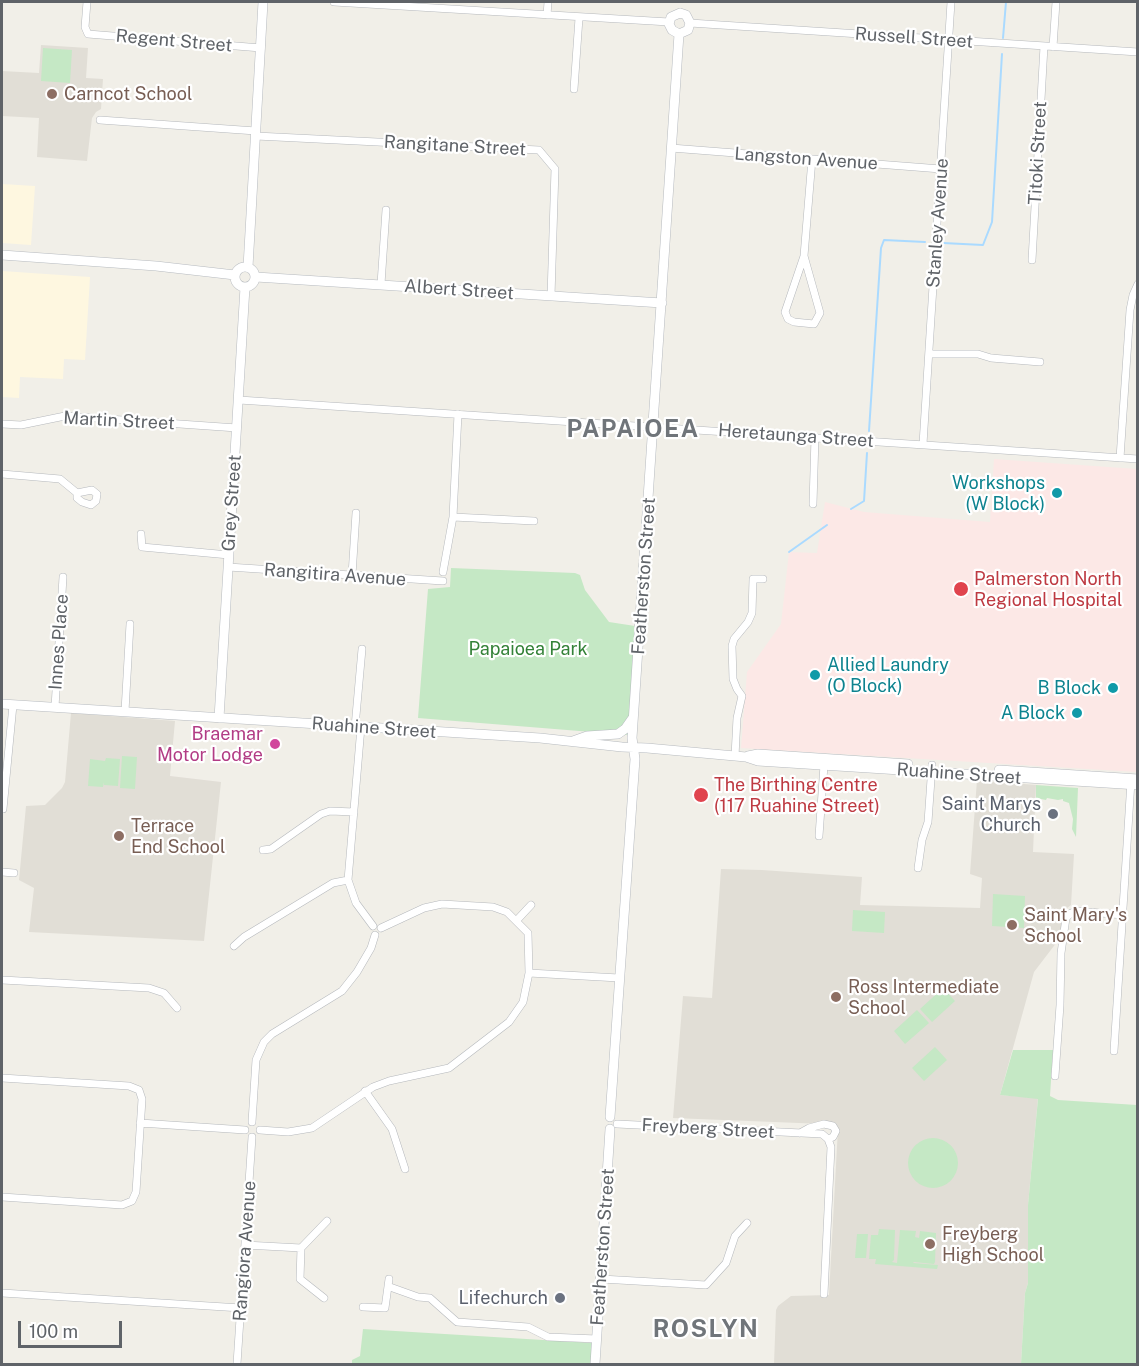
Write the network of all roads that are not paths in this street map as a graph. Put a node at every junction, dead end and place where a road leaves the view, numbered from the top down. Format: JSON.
{"nodes":[{"id":1,"x":87,"y":2,"type":"edge"},
{"id":2,"x":263,"y":2,"type":"edge"},
{"id":3,"x":334,"y":2,"type":"edge"},
{"id":4,"x":548,"y":2,"type":"edge"},
{"id":5,"x":951,"y":2,"type":"edge"},
{"id":6,"x":1056,"y":2,"type":"edge"},
{"id":7,"x":547,"y":15,"type":"junction"},
{"id":8,"x":579,"y":18,"type":"junction"},
{"id":9,"x":669,"y":22,"type":"junction"},
{"id":10,"x":690,"y":23,"type":"junction"},
{"id":11,"x":679,"y":34,"type":"junction"},
{"id":12,"x":949,"y":40,"type":"junction"},
{"id":13,"x":1044,"y":46,"type":"junction"},
{"id":14,"x":1053,"y":47,"type":"junction"},
{"id":15,"x":261,"y":48,"type":"junction"},
{"id":16,"x":1137,"y":52,"type":"edge"},
{"id":17,"x":574,"y":90,"type":"dead end"},
{"id":18,"x":100,"y":120,"type":"dead end"},
{"id":19,"x":256,"y":133,"type":"junction"},
{"id":20,"x":671,"y":148,"type":"junction"},
{"id":21,"x":812,"y":159,"type":"junction"},
{"id":22,"x":941,"y":169,"type":"junction"},
{"id":23,"x":386,"y":210,"type":"dead end"},
{"id":24,"x":2,"y":255,"type":"edge"},
{"id":25,"x":804,"y":255,"type":"junction"},
{"id":26,"x":1032,"y":260,"type":"dead end"},
{"id":27,"x":248,"y":267,"type":"junction"},
{"id":28,"x":235,"y":275,"type":"junction"},
{"id":29,"x":256,"y":278,"type":"junction"},
{"id":30,"x":381,"y":284,"type":"junction"},
{"id":31,"x":1137,"y":284,"type":"edge"},
{"id":32,"x":245,"y":287,"type":"junction"},
{"id":33,"x":551,"y":296,"type":"junction"},
{"id":34,"x":662,"y":303,"type":"junction"},
{"id":35,"x":929,"y":354,"type":"junction"},
{"id":36,"x":1040,"y":362,"type":"dead end"},
{"id":37,"x":238,"y":400,"type":"junction"},
{"id":38,"x":458,"y":414,"type":"junction"},
{"id":39,"x":2,"y":424,"type":"edge"},
{"id":40,"x":654,"y":427,"type":"junction"},
{"id":41,"x":237,"y":428,"type":"junction"},
{"id":42,"x":815,"y":437,"type":"junction"},
{"id":43,"x":923,"y":444,"type":"junction"},
{"id":44,"x":1120,"y":458,"type":"junction"},
{"id":45,"x":1137,"y":459,"type":"edge"},
{"id":46,"x":2,"y":474,"type":"edge"},
{"id":47,"x":77,"y":492,"type":"dead end"},
{"id":48,"x":813,"y":504,"type":"dead end"},
{"id":49,"x":356,"y":513,"type":"dead end"},
{"id":50,"x":453,"y":517,"type":"junction"},
{"id":51,"x":534,"y":521,"type":"dead end"},
{"id":52,"x":141,"y":534,"type":"dead end"},
{"id":53,"x":229,"y":555,"type":"junction"},
{"id":54,"x":228,"y":567,"type":"junction"},
{"id":55,"x":443,"y":572,"type":"dead end"},
{"id":56,"x":351,"y":576,"type":"junction"},
{"id":57,"x":63,"y":577,"type":"dead end"},
{"id":58,"x":763,"y":579,"type":"dead end"},
{"id":59,"x":443,"y":581,"type":"dead end"},
{"id":60,"x":130,"y":624,"type":"dead end"},
{"id":61,"x":362,"y":649,"type":"dead end"},
{"id":62,"x":2,"y":704,"type":"edge"},
{"id":63,"x":13,"y":705,"type":"junction"},
{"id":64,"x":55,"y":707,"type":"junction"},
{"id":65,"x":125,"y":711,"type":"junction"},
{"id":66,"x":634,"y":714,"type":"junction"},
{"id":67,"x":219,"y":718,"type":"junction"},
{"id":68,"x":358,"y":727,"type":"junction"},
{"id":69,"x":571,"y":742,"type":"junction"},
{"id":70,"x":634,"y":748,"type":"junction"},
{"id":71,"x":735,"y":756,"type":"junction"},
{"id":72,"x":746,"y":757,"type":"junction"},
{"id":73,"x":824,"y":765,"type":"junction"},
{"id":74,"x":932,"y":768,"type":"junction"},
{"id":75,"x":1134,"y":782,"type":"edge"},
{"id":76,"x":3,"y":809,"type":"dead end"},
{"id":77,"x":354,"y":812,"type":"junction"},
{"id":78,"x":819,"y":836,"type":"dead end"},
{"id":79,"x":263,"y":850,"type":"dead end"},
{"id":80,"x":918,"y":868,"type":"dead end"},
{"id":81,"x":2,"y":872,"type":"edge"},
{"id":82,"x":14,"y":873,"type":"dead end"},
{"id":83,"x":348,"y":880,"type":"junction"},
{"id":84,"x":531,"y":905,"type":"dead end"},
{"id":85,"x":1123,"y":915,"type":"junction"},
{"id":86,"x":517,"y":920,"type":"junction"},
{"id":87,"x":373,"y":926,"type":"junction"},
{"id":88,"x":381,"y":928,"type":"junction"},
{"id":89,"x":375,"y":935,"type":"junction"},
{"id":90,"x":234,"y":946,"type":"dead end"},
{"id":91,"x":529,"y":973,"type":"junction"},
{"id":92,"x":619,"y":978,"type":"junction"},
{"id":93,"x":2,"y":980,"type":"edge"},
{"id":94,"x":177,"y":1008,"type":"dead end"},
{"id":95,"x":1114,"y":1051,"type":"dead end"},
{"id":96,"x":1055,"y":1076,"type":"dead end"},
{"id":97,"x":2,"y":1078,"type":"edge"},
{"id":98,"x":365,"y":1091,"type":"junction"},
{"id":99,"x":252,"y":1122,"type":"junction"},
{"id":100,"x":612,"y":1123,"type":"junction"},
{"id":101,"x":140,"y":1124,"type":"junction"},
{"id":102,"x":245,"y":1130,"type":"junction"},
{"id":103,"x":260,"y":1130,"type":"junction"},
{"id":104,"x":800,"y":1133,"type":"junction"},
{"id":105,"x":252,"y":1137,"type":"junction"},
{"id":106,"x":828,"y":1139,"type":"junction"},
{"id":107,"x":405,"y":1169,"type":"dead end"},
{"id":108,"x":2,"y":1197,"type":"edge"},
{"id":109,"x":327,"y":1221,"type":"dead end"},
{"id":110,"x":747,"y":1223,"type":"dead end"},
{"id":111,"x":244,"y":1245,"type":"junction"},
{"id":112,"x":301,"y":1248,"type":"junction"},
{"id":113,"x":601,"y":1279,"type":"junction"},
{"id":114,"x":2,"y":1293,"type":"edge"},
{"id":115,"x":824,"y":1294,"type":"dead end"},
{"id":116,"x":324,"y":1298,"type":"dead end"},
{"id":117,"x":363,"y":1307,"type":"dead end"},
{"id":118,"x":241,"y":1308,"type":"junction"},
{"id":119,"x":597,"y":1339,"type":"junction"},
{"id":120,"x":237,"y":1365,"type":"edge"},
{"id":121,"x":595,"y":1365,"type":"edge"}],
"edges":[{"from":1,"to":15,"type":"street","name":"Regent Street"},
{"from":2,"to":15,"type":"main road"},
{"from":3,"to":7,"type":"street"},
{"from":4,"to":7,"type":"street"},
{"from":5,"to":12,"type":"street","name":"Stanley Avenue"},
{"from":6,"to":14,"type":"street"},
{"from":7,"to":8,"type":"street"},
{"from":8,"to":9,"type":"street"},
{"from":8,"to":17,"type":"street"},
{"from":9,"to":10,"type":"main road"},
{"from":9,"to":11,"type":"main road"},
{"from":10,"to":11,"type":"main road"},
{"from":10,"to":12,"type":"street","name":"Russell Street"},
{"from":11,"to":20,"type":"main road","name":"Featherston Street"},
{"from":12,"to":13,"type":"street","name":"Russell Street"},
{"from":12,"to":22,"type":"street","name":"Stanley Avenue"},
{"from":13,"to":14,"type":"street","name":"Russell Street"},
{"from":13,"to":26,"type":"street","name":"Titoki Street"},
{"from":14,"to":16,"type":"street","name":"Russell Street"},
{"from":15,"to":19,"type":"main road"},
{"from":18,"to":19,"type":"street","name":"Rangitane Street"},
{"from":19,"to":27,"type":"main road"},
{"from":19,"to":33,"type":"street","name":"Rangitane Street"},
{"from":20,"to":21,"type":"street","name":"Langston Avenue"},
{"from":20,"to":34,"type":"main road","name":"Featherston Street"},
{"from":21,"to":22,"type":"street","name":"Langston Avenue"},
{"from":21,"to":25,"type":"street"},
{"from":22,"to":35,"type":"street","name":"Stanley Avenue"},
{"from":23,"to":30,"type":"street"},
{"from":24,"to":28,"type":"main road"},
{"from":25,"to":25,"type":"street"},
{"from":27,"to":28,"type":"main road"},
{"from":27,"to":29,"type":"main road"},
{"from":28,"to":32,"type":"main road"},
{"from":29,"to":30,"type":"main road","name":"Albert Street"},
{"from":29,"to":32,"type":"main road"},
{"from":30,"to":33,"type":"main road","name":"Albert Street"},
{"from":31,"to":44,"type":"street"},
{"from":32,"to":37,"type":"main road","name":"Grey Street"},
{"from":33,"to":34,"type":"main road","name":"Albert Street"},
{"from":34,"to":40,"type":"main road","name":"Featherston Street"},
{"from":35,"to":36,"type":"street"},
{"from":35,"to":43,"type":"street","name":"Stanley Avenue"},
{"from":37,"to":38,"type":"street","name":"Heretaunga Street"},
{"from":37,"to":41,"type":"main road","name":"Grey Street"},
{"from":38,"to":40,"type":"street","name":"Heretaunga Street"},
{"from":38,"to":50,"type":"street"},
{"from":39,"to":41,"type":"street","name":"Martin Street"},
{"from":40,"to":42,"type":"street","name":"Heretaunga Street"},
{"from":40,"to":66,"type":"main road","name":"Featherston Street"},
{"from":41,"to":53,"type":"main road","name":"Grey Street"},
{"from":42,"to":43,"type":"street","name":"Heretaunga Street"},
{"from":42,"to":48,"type":"street"},
{"from":43,"to":44,"type":"street","name":"Heretaunga Street"},
{"from":44,"to":45,"type":"street","name":"Heretaunga Street"},
{"from":46,"to":47,"type":"street"},
{"from":49,"to":56,"type":"street"},
{"from":50,"to":51,"type":"street"},
{"from":50,"to":55,"type":"street"},
{"from":52,"to":53,"type":"street"},
{"from":53,"to":54,"type":"main road","name":"Grey Street"},
{"from":54,"to":56,"type":"street","name":"Rangitira Avenue"},
{"from":54,"to":67,"type":"main road","name":"Grey Street"},
{"from":56,"to":59,"type":"street","name":"Rangitira Avenue"},
{"from":57,"to":64,"type":"street","name":"Innes Place"},
{"from":58,"to":71,"type":"street"},
{"from":60,"to":65,"type":"street"},
{"from":61,"to":68,"type":"street"},
{"from":62,"to":63,"type":"main road","name":"Ruahine Street"},
{"from":63,"to":64,"type":"main road","name":"Ruahine Street"},
{"from":63,"to":76,"type":"street"},
{"from":64,"to":65,"type":"main road","name":"Ruahine Street"},
{"from":65,"to":67,"type":"main road","name":"Ruahine Street"},
{"from":66,"to":69,"type":"main road"},
{"from":66,"to":70,"type":"main road","name":"Featherston Street"},
{"from":67,"to":68,"type":"main road","name":"Ruahine Street"},
{"from":68,"to":69,"type":"main road","name":"Ruahine Street"},
{"from":68,"to":77,"type":"street"},
{"from":69,"to":70,"type":"main road","name":"Ruahine Street"},
{"from":70,"to":71,"type":"main road","name":"Ruahine Street"},
{"from":70,"to":92,"type":"main road","name":"Featherston Street"},
{"from":71,"to":72,"type":"main road","name":"Ruahine Street"},
{"from":72,"to":73,"type":"main road","name":"Ruahine Street"},
{"from":72,"to":74,"type":"main road","name":"Ruahine Street"},
{"from":73,"to":74,"type":"main road","name":"Ruahine Street"},
{"from":73,"to":78,"type":"street"},
{"from":74,"to":75,"type":"main road","name":"Ruahine Street"},
{"from":74,"to":80,"type":"street"},
{"from":75,"to":85,"type":"street"},
{"from":77,"to":79,"type":"street"},
{"from":77,"to":83,"type":"street"},
{"from":81,"to":82,"type":"street"},
{"from":83,"to":87,"type":"street"},
{"from":83,"to":90,"type":"street"},
{"from":84,"to":86,"type":"street"},
{"from":85,"to":95,"type":"street"},
{"from":85,"to":96,"type":"street"},
{"from":86,"to":88,"type":"street"},
{"from":86,"to":91,"type":"street"},
{"from":87,"to":88,"type":"street"},
{"from":87,"to":89,"type":"street"},
{"from":88,"to":89,"type":"street"},
{"from":89,"to":99,"type":"street"},
{"from":91,"to":92,"type":"street"},
{"from":91,"to":98,"type":"street"},
{"from":92,"to":100,"type":"main road","name":"Featherston Street"},
{"from":93,"to":94,"type":"street"},
{"from":97,"to":101,"type":"street"},
{"from":98,"to":103,"type":"street"},
{"from":98,"to":107,"type":"street"},
{"from":99,"to":102,"type":"street"},
{"from":99,"to":103,"type":"street"},
{"from":100,"to":104,"type":"street","name":"Freyberg Street"},
{"from":100,"to":113,"type":"main road","name":"Featherston Street"},
{"from":101,"to":102,"type":"street"},
{"from":101,"to":108,"type":"street"},
{"from":102,"to":105,"type":"street"},
{"from":103,"to":105,"type":"street"},
{"from":104,"to":106,"type":"street","name":"Freyberg Street"},
{"from":104,"to":106,"type":"street","name":"Freyberg Street"},
{"from":105,"to":111,"type":"street","name":"Rangiora Avenue"},
{"from":106,"to":115,"type":"street","name":"Freyberg Street"},
{"from":109,"to":112,"type":"street"},
{"from":110,"to":113,"type":"street"},
{"from":111,"to":112,"type":"street"},
{"from":111,"to":118,"type":"street","name":"Rangiora Avenue"},
{"from":112,"to":116,"type":"street"},
{"from":113,"to":119,"type":"main road","name":"Featherston Street"},
{"from":114,"to":118,"type":"street"},
{"from":117,"to":119,"type":"street"},
{"from":118,"to":120,"type":"street","name":"Rangiora Avenue"},
{"from":119,"to":121,"type":"main road","name":"Featherston Street"}]}
